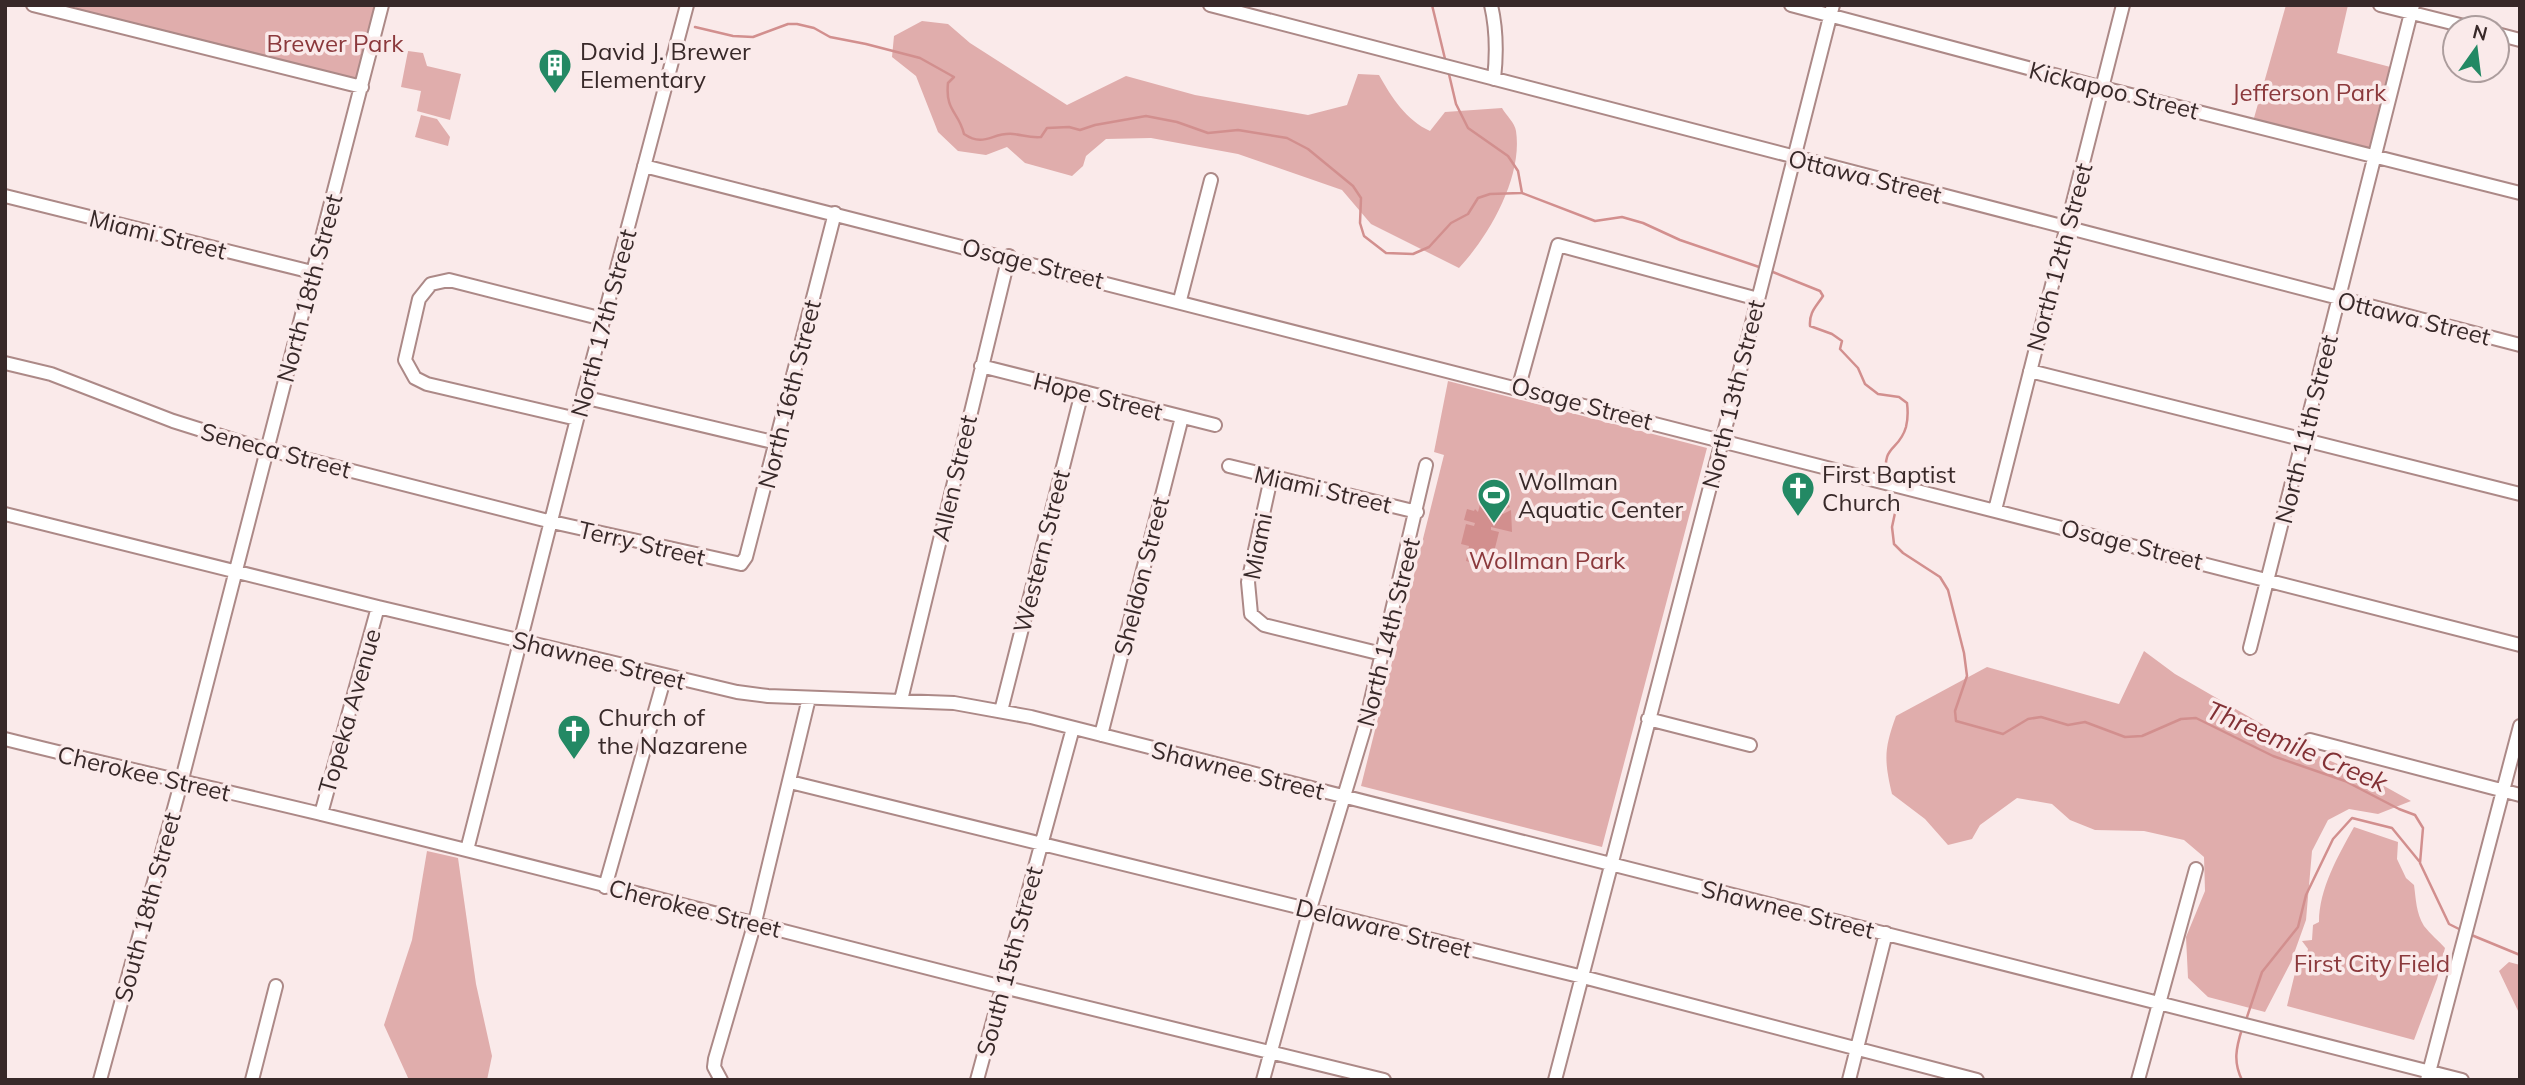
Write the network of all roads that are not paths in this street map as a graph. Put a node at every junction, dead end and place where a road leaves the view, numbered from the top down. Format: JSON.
{"nodes":[{"id":1,"x":33,"y":5,"type":"edge"},
{"id":2,"x":382,"y":5,"type":"edge"},
{"id":3,"x":687,"y":5,"type":"edge"},
{"id":4,"x":1210,"y":5,"type":"edge"},
{"id":5,"x":1490,"y":5,"type":"edge"},
{"id":6,"x":1791,"y":5,"type":"edge"},
{"id":7,"x":2123,"y":5,"type":"edge"},
{"id":8,"x":2380,"y":5,"type":"edge"},
{"id":9,"x":2412,"y":9,"type":"edge"},
{"id":10,"x":75,"y":10,"type":"edge"},
{"id":11,"x":1832,"y":10,"type":"edge"},
{"id":12,"x":2441,"y":18,"type":"edge"},
{"id":13,"x":1494,"y":79,"type":"junction"},
{"id":14,"x":362,"y":87,"type":"junction"},
{"id":15,"x":2103,"y":88,"type":"junction"},
{"id":16,"x":2376,"y":157,"type":"junction"},
{"id":17,"x":1795,"y":158,"type":"junction"},
{"id":18,"x":644,"y":166,"type":"junction"},
{"id":19,"x":1211,"y":180,"type":"dead end"},
{"id":20,"x":2520,"y":193,"type":"edge"},
{"id":21,"x":5,"y":196,"type":"edge"},
{"id":22,"x":835,"y":213,"type":"junction"},
{"id":23,"x":2067,"y":228,"type":"junction"},
{"id":24,"x":1009,"y":256,"type":"junction"},
{"id":25,"x":312,"y":272,"type":"junction"},
{"id":26,"x":2339,"y":298,"type":"junction"},
{"id":27,"x":1758,"y":299,"type":"junction"},
{"id":28,"x":1180,"y":300,"type":"junction"},
{"id":29,"x":603,"y":319,"type":"junction"},
{"id":30,"x":2520,"y":345,"type":"edge"},
{"id":31,"x":5,"y":363,"type":"edge"},
{"id":32,"x":981,"y":366,"type":"junction"},
{"id":33,"x":2030,"y":371,"type":"junction"},
{"id":34,"x":1519,"y":386,"type":"junction"},
{"id":35,"x":1082,"y":392,"type":"junction"},
{"id":36,"x":583,"y":397,"type":"junction"},
{"id":37,"x":1182,"y":417,"type":"junction"},
{"id":38,"x":577,"y":419,"type":"junction"},
{"id":39,"x":1215,"y":425,"type":"dead end"},
{"id":40,"x":2303,"y":439,"type":"junction"},
{"id":41,"x":1723,"y":441,"type":"junction"},
{"id":42,"x":777,"y":443,"type":"junction"},
{"id":43,"x":267,"y":449,"type":"junction"},
{"id":44,"x":1229,"y":466,"type":"dead end"},
{"id":45,"x":1426,"y":466,"type":"dead end"},
{"id":46,"x":1271,"y":478,"type":"junction"},
{"id":47,"x":2520,"y":494,"type":"edge"},
{"id":48,"x":1995,"y":510,"type":"junction"},
{"id":49,"x":1417,"y":512,"type":"junction"},
{"id":50,"x":5,"y":514,"type":"edge"},
{"id":51,"x":552,"y":522,"type":"junction"},
{"id":52,"x":732,"y":564,"type":"joint"},
{"id":53,"x":235,"y":572,"type":"junction"},
{"id":54,"x":2267,"y":580,"type":"junction"},
{"id":55,"x":378,"y":607,"type":"junction"},
{"id":56,"x":522,"y":641,"type":"junction"},
{"id":57,"x":2520,"y":645,"type":"edge"},
{"id":58,"x":2250,"y":648,"type":"dead end"},
{"id":59,"x":1382,"y":654,"type":"junction"},
{"id":60,"x":665,"y":676,"type":"junction"},
{"id":61,"x":809,"y":698,"type":"junction"},
{"id":62,"x":901,"y":700,"type":"junction"},
{"id":63,"x":1001,"y":711,"type":"junction"},
{"id":64,"x":1648,"y":719,"type":"junction"},
{"id":65,"x":2520,"y":726,"type":"edge"},
{"id":66,"x":1073,"y":728,"type":"junction"},
{"id":67,"x":1101,"y":736,"type":"junction"},
{"id":68,"x":5,"y":739,"type":"edge"},
{"id":69,"x":2310,"y":740,"type":"dead end"},
{"id":70,"x":1750,"y":745,"type":"dead end"},
{"id":71,"x":790,"y":782,"type":"junction"},
{"id":72,"x":181,"y":783,"type":"junction"},
{"id":73,"x":2503,"y":790,"type":"junction"},
{"id":74,"x":2520,"y":794,"type":"edge"},
{"id":75,"x":1343,"y":796,"type":"junction"},
{"id":76,"x":321,"y":814,"type":"junction"},
{"id":77,"x":1041,"y":842,"type":"junction"},
{"id":78,"x":467,"y":850,"type":"junction"},
{"id":79,"x":1612,"y":865,"type":"junction"},
{"id":80,"x":2196,"y":869,"type":"dead end"},
{"id":81,"x":605,"y":887,"type":"junction"},
{"id":82,"x":1310,"y":909,"type":"junction"},
{"id":83,"x":755,"y":922,"type":"junction"},
{"id":84,"x":1886,"y":933,"type":"junction"},
{"id":85,"x":1583,"y":977,"type":"junction"},
{"id":86,"x":276,"y":986,"type":"dead end"},
{"id":87,"x":1003,"y":987,"type":"junction"},
{"id":88,"x":2158,"y":1004,"type":"junction"},
{"id":89,"x":1857,"y":1050,"type":"junction"},
{"id":90,"x":1271,"y":1052,"type":"junction"},
{"id":91,"x":2428,"y":1075,"type":"edge"},
{"id":92,"x":719,"y":1077,"type":"edge"},
{"id":93,"x":100,"y":1080,"type":"edge"},
{"id":94,"x":252,"y":1080,"type":"edge"},
{"id":95,"x":977,"y":1080,"type":"edge"},
{"id":96,"x":1263,"y":1080,"type":"edge"},
{"id":97,"x":1384,"y":1080,"type":"edge"},
{"id":98,"x":1555,"y":1080,"type":"edge"},
{"id":99,"x":1849,"y":1080,"type":"edge"},
{"id":100,"x":1976,"y":1080,"type":"edge"},
{"id":101,"x":2138,"y":1080,"type":"edge"},
{"id":102,"x":2462,"y":1080,"type":"edge"}],
"edges":[{"from":1,"to":10,"type":"street"},
{"from":2,"to":14,"type":"street","name":"North 18th Street"},
{"from":3,"to":18,"type":"street","name":"North 17th Street"},
{"from":4,"to":13,"type":"street","name":"Ottawa Street"},
{"from":5,"to":13,"type":"street"},
{"from":6,"to":11,"type":"street","name":"Kickapoo Street"},
{"from":7,"to":15,"type":"street","name":"North 12th Street"},
{"from":8,"to":9,"type":"street"},
{"from":9,"to":12,"type":"street"},
{"from":9,"to":16,"type":"street","name":"North 11th Street"},
{"from":10,"to":14,"type":"street"},
{"from":11,"to":15,"type":"street","name":"Kickapoo Street"},
{"from":11,"to":17,"type":"street","name":"North 13th Street"},
{"from":13,"to":17,"type":"street","name":"Ottawa Street"},
{"from":14,"to":25,"type":"street","name":"North 18th Street"},
{"from":15,"to":16,"type":"street","name":"Kickapoo Street"},
{"from":15,"to":23,"type":"street","name":"North 12th Street"},
{"from":16,"to":20,"type":"street","name":"Kickapoo Street"},
{"from":16,"to":26,"type":"street","name":"North 11th Street"},
{"from":17,"to":23,"type":"street","name":"Ottawa Street"},
{"from":17,"to":27,"type":"street","name":"North 13th Street"},
{"from":18,"to":22,"type":"street","name":"Osage Street"},
{"from":18,"to":29,"type":"street","name":"North 17th Street"},
{"from":19,"to":28,"type":"street"},
{"from":21,"to":25,"type":"street","name":"Miami Street"},
{"from":22,"to":24,"type":"street","name":"Osage Street"},
{"from":22,"to":42,"type":"street","name":"North 16th Street"},
{"from":23,"to":26,"type":"street","name":"Ottawa Street"},
{"from":23,"to":33,"type":"street","name":"North 12th Street"},
{"from":24,"to":28,"type":"street","name":"Osage Street"},
{"from":24,"to":32,"type":"street","name":"Allen Street"},
{"from":25,"to":43,"type":"street","name":"North 18th Street"},
{"from":26,"to":30,"type":"street","name":"Ottawa Street"},
{"from":26,"to":40,"type":"street","name":"North 11th Street"},
{"from":27,"to":34,"type":"street"},
{"from":27,"to":41,"type":"street","name":"North 13th Street"},
{"from":28,"to":34,"type":"street","name":"Osage Street"},
{"from":29,"to":36,"type":"street","name":"North 17th Street"},
{"from":29,"to":38,"type":"street"},
{"from":31,"to":43,"type":"street","name":"Seneca Street"},
{"from":32,"to":35,"type":"street","name":"Hope Street"},
{"from":32,"to":62,"type":"street","name":"Allen Street"},
{"from":33,"to":40,"type":"street"},
{"from":33,"to":48,"type":"street","name":"North 12th Street"},
{"from":34,"to":41,"type":"street","name":"Osage Street"},
{"from":35,"to":37,"type":"street","name":"Hope Street"},
{"from":35,"to":63,"type":"street","name":"Western Street"},
{"from":36,"to":38,"type":"street","name":"North 17th Street"},
{"from":36,"to":42,"type":"street"},
{"from":37,"to":39,"type":"street","name":"Hope Street"},
{"from":37,"to":67,"type":"street","name":"Sheldon Street"},
{"from":38,"to":51,"type":"street","name":"North 17th Street"},
{"from":40,"to":47,"type":"street"},
{"from":40,"to":54,"type":"street","name":"North 11th Street"},
{"from":41,"to":48,"type":"street","name":"Osage Street"},
{"from":41,"to":64,"type":"street","name":"North 13th Street"},
{"from":42,"to":52,"type":"street","name":"North 16th Street"},
{"from":43,"to":51,"type":"street","name":"Seneca Street"},
{"from":43,"to":53,"type":"street","name":"North 18th Street"},
{"from":44,"to":46,"type":"street","name":"Miami Street"},
{"from":45,"to":49,"type":"street","name":"North 14th Street"},
{"from":46,"to":49,"type":"street","name":"Miami Street"},
{"from":46,"to":59,"type":"street","name":"Miami"},
{"from":48,"to":54,"type":"street","name":"Osage Street"},
{"from":49,"to":59,"type":"street","name":"North 14th Street"},
{"from":50,"to":53,"type":"street","name":"Shawnee Street"},
{"from":51,"to":52,"type":"street","name":"Terry Street"},
{"from":51,"to":56,"type":"street","name":"North 17th Street"},
{"from":53,"to":55,"type":"street","name":"Shawnee Street"},
{"from":53,"to":72,"type":"street","name":"South 18th Street"},
{"from":54,"to":57,"type":"street","name":"Osage Street"},
{"from":54,"to":58,"type":"street","name":"North 11th Street"},
{"from":55,"to":56,"type":"street","name":"Shawnee Street"},
{"from":55,"to":76,"type":"street","name":"Topeka Avenue"},
{"from":56,"to":60,"type":"street","name":"Shawnee Street"},
{"from":56,"to":78,"type":"street","name":"North 17th Street"},
{"from":59,"to":75,"type":"street","name":"North 14th Street"},
{"from":60,"to":61,"type":"street","name":"Shawnee Street"},
{"from":60,"to":81,"type":"street"},
{"from":61,"to":62,"type":"street","name":"Shawnee Street"},
{"from":61,"to":71,"type":"street"},
{"from":62,"to":63,"type":"street","name":"Shawnee Street"},
{"from":63,"to":66,"type":"street","name":"Shawnee Street"},
{"from":64,"to":70,"type":"street"},
{"from":64,"to":79,"type":"street","name":"North 13th Street"},
{"from":65,"to":73,"type":"street"},
{"from":66,"to":67,"type":"street","name":"Shawnee Street"},
{"from":66,"to":77,"type":"street","name":"South 15th Street"},
{"from":67,"to":75,"type":"street","name":"Shawnee Street"},
{"from":68,"to":72,"type":"street","name":"Cherokee Street"},
{"from":69,"to":73,"type":"street"},
{"from":71,"to":77,"type":"street","name":"Delaware Street"},
{"from":71,"to":83,"type":"street"},
{"from":72,"to":76,"type":"street","name":"Cherokee Street"},
{"from":72,"to":93,"type":"street","name":"South 18th Street"},
{"from":73,"to":74,"type":"street"},
{"from":73,"to":91,"type":"street"},
{"from":75,"to":79,"type":"street","name":"Shawnee Street"},
{"from":75,"to":82,"type":"street","name":"North 14th Street"},
{"from":76,"to":78,"type":"street","name":"Cherokee Street"},
{"from":77,"to":82,"type":"street","name":"Delaware Street"},
{"from":77,"to":87,"type":"street","name":"South 15th Street"},
{"from":78,"to":81,"type":"street","name":"Cherokee Street"},
{"from":79,"to":84,"type":"street","name":"Shawnee Street"},
{"from":79,"to":85,"type":"street","name":"North 13th Street"},
{"from":80,"to":88,"type":"street"},
{"from":81,"to":83,"type":"street","name":"Cherokee Street"},
{"from":82,"to":85,"type":"street","name":"Delaware Street"},
{"from":82,"to":90,"type":"street","name":"North 14th Street"},
{"from":83,"to":87,"type":"street","name":"Cherokee Street"},
{"from":83,"to":92,"type":"street"},
{"from":84,"to":88,"type":"street","name":"Shawnee Street"},
{"from":84,"to":89,"type":"street"},
{"from":85,"to":89,"type":"street","name":"Delaware Street"},
{"from":85,"to":98,"type":"street","name":"North 13th Street"},
{"from":86,"to":94,"type":"street"},
{"from":87,"to":90,"type":"street","name":"Cherokee Street"},
{"from":87,"to":95,"type":"street","name":"South 15th Street"},
{"from":88,"to":91,"type":"street","name":"Shawnee Street"},
{"from":88,"to":101,"type":"street"},
{"from":89,"to":99,"type":"street"},
{"from":89,"to":100,"type":"street","name":"Delaware Street"},
{"from":90,"to":96,"type":"street","name":"North 14th Street"},
{"from":90,"to":97,"type":"street","name":"Cherokee Street"},
{"from":91,"to":102,"type":"street","name":"Shawnee Street"}]}
